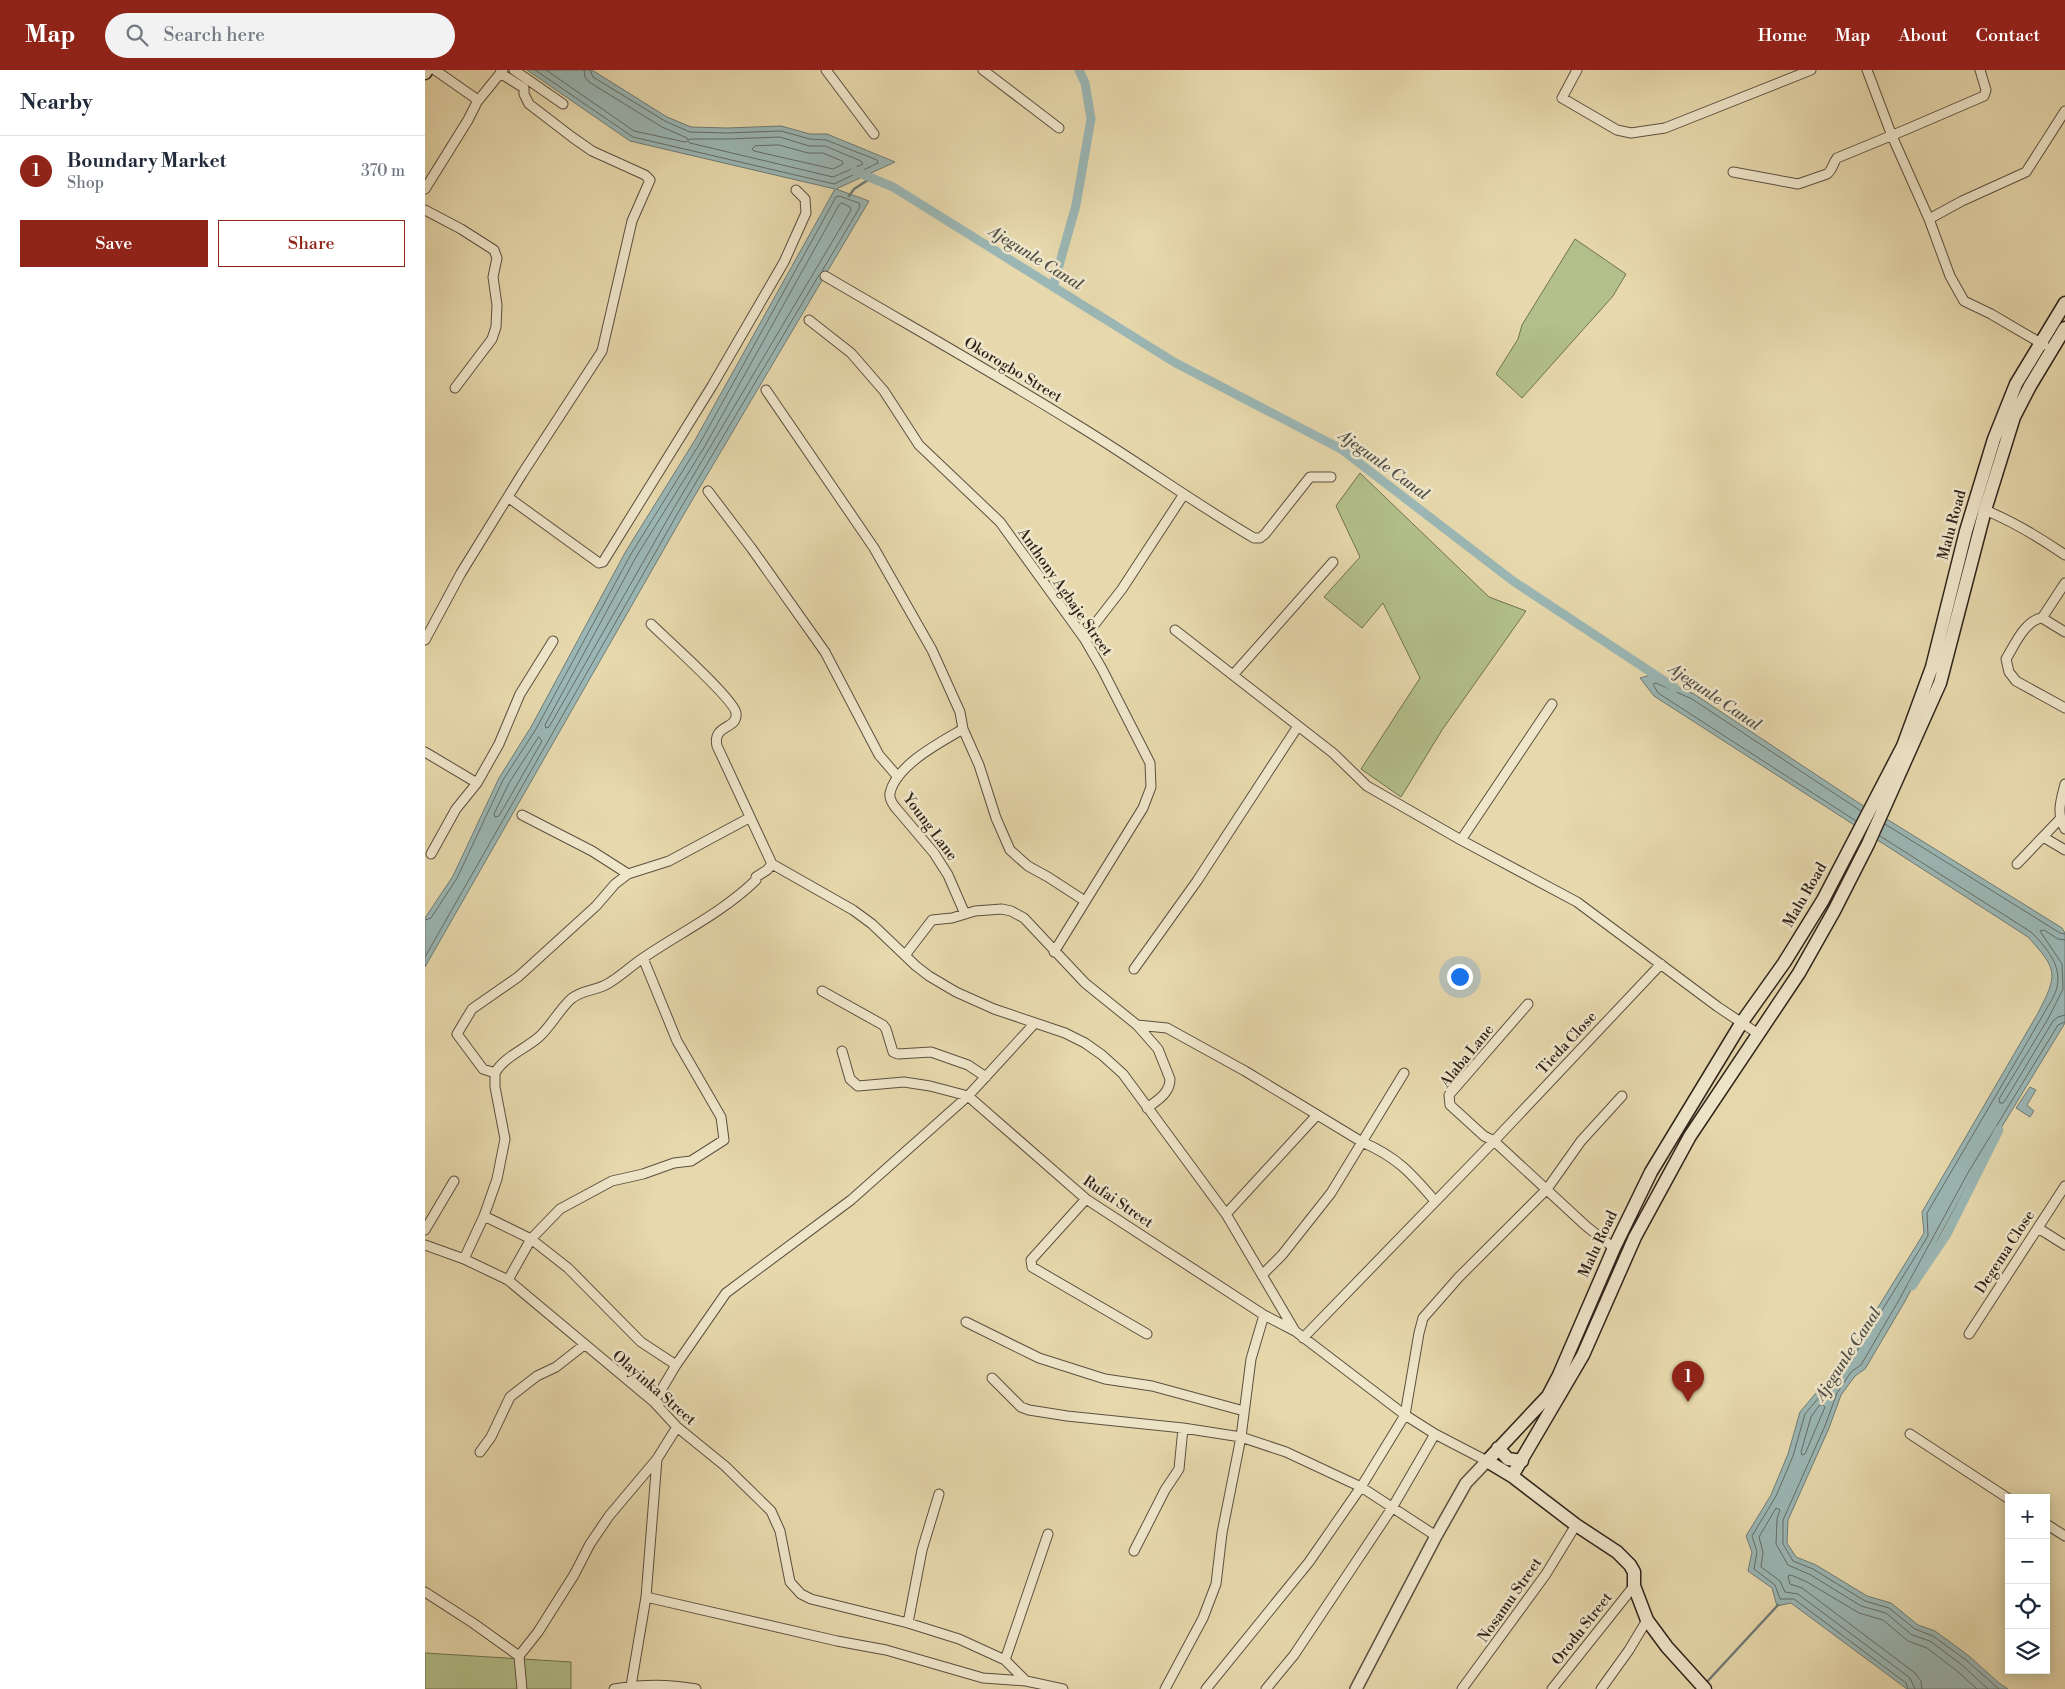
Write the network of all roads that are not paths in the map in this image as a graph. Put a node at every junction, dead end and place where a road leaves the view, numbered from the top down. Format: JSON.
{"nodes":[{"id":1,"x":435,"y":70,"type":"edge"},
{"id":2,"x":514,"y":70,"type":"edge"},
{"id":3,"x":826,"y":70,"type":"edge"},
{"id":4,"x":983,"y":70,"type":"edge"},
{"id":5,"x":1577,"y":70,"type":"edge"},
{"id":6,"x":1811,"y":70,"type":"edge"},
{"id":7,"x":1867,"y":70,"type":"edge"},
{"id":8,"x":1980,"y":70,"type":"edge"},
{"id":9,"x":502,"y":72,"type":"edge"},
{"id":10,"x":477,"y":102,"type":"junction"},
{"id":11,"x":563,"y":104,"type":"dead end"},
{"id":12,"x":2065,"y":111,"type":"edge"},
{"id":13,"x":1059,"y":128,"type":"dead end"},
{"id":14,"x":874,"y":134,"type":"dead end"},
{"id":15,"x":1892,"y":136,"type":"junction"},
{"id":16,"x":1733,"y":172,"type":"dead end"},
{"id":17,"x":425,"y":189,"type":"edge"},
{"id":18,"x":796,"y":190,"type":"dead end"},
{"id":19,"x":425,"y":210,"type":"edge"},
{"id":20,"x":1929,"y":219,"type":"junction"},
{"id":21,"x":825,"y":276,"type":"dead end"},
{"id":22,"x":2065,"y":303,"type":"edge"},
{"id":23,"x":809,"y":320,"type":"dead end"},
{"id":24,"x":2065,"y":328,"type":"edge"},
{"id":25,"x":2041,"y":342,"type":"junction"},
{"id":26,"x":2050,"y":353,"type":"junction"},
{"id":27,"x":455,"y":388,"type":"dead end"},
{"id":28,"x":766,"y":390,"type":"dead end"},
{"id":29,"x":1331,"y":477,"type":"dead end"},
{"id":30,"x":708,"y":492,"type":"dead end"},
{"id":31,"x":1184,"y":494,"type":"junction"},
{"id":32,"x":509,"y":498,"type":"junction"},
{"id":33,"x":1985,"y":510,"type":"junction"},
{"id":34,"x":1961,"y":553,"type":"junction"},
{"id":35,"x":2065,"y":555,"type":"edge"},
{"id":36,"x":1974,"y":556,"type":"junction"},
{"id":37,"x":1333,"y":562,"type":"dead end"},
{"id":38,"x":2065,"y":583,"type":"edge"},
{"id":39,"x":2042,"y":618,"type":"junction"},
{"id":40,"x":651,"y":624,"type":"dead end"},
{"id":41,"x":1175,"y":630,"type":"dead end"},
{"id":42,"x":2065,"y":632,"type":"edge"},
{"id":43,"x":1084,"y":638,"type":"junction"},
{"id":44,"x":425,"y":640,"type":"edge"},
{"id":45,"x":553,"y":642,"type":"dead end"},
{"id":46,"x":1233,"y":675,"type":"junction"},
{"id":47,"x":1552,"y":704,"type":"dead end"},
{"id":48,"x":2065,"y":708,"type":"edge"},
{"id":49,"x":1298,"y":726,"type":"junction"},
{"id":50,"x":963,"y":729,"type":"junction"},
{"id":51,"x":425,"y":752,"type":"edge"},
{"id":52,"x":898,"y":777,"type":"junction"},
{"id":53,"x":477,"y":783,"type":"junction"},
{"id":54,"x":2065,"y":784,"type":"edge"},
{"id":55,"x":1880,"y":805,"type":"junction"},
{"id":56,"x":522,"y":815,"type":"dead end"},
{"id":57,"x":749,"y":818,"type":"junction"},
{"id":58,"x":2060,"y":819,"type":"junction"},
{"id":59,"x":2065,"y":829,"type":"edge"},
{"id":60,"x":2043,"y":837,"type":"junction"},
{"id":61,"x":1461,"y":840,"type":"junction"},
{"id":62,"x":2065,"y":850,"type":"edge"},
{"id":63,"x":431,"y":854,"type":"dead end"},
{"id":64,"x":772,"y":864,"type":"junction"},
{"id":65,"x":2017,"y":864,"type":"dead end"},
{"id":66,"x":628,"y":874,"type":"junction"},
{"id":67,"x":1085,"y":902,"type":"junction"},
{"id":68,"x":965,"y":914,"type":"junction"},
{"id":69,"x":1054,"y":952,"type":"junction"},
{"id":70,"x":905,"y":954,"type":"junction"},
{"id":71,"x":643,"y":958,"type":"junction"},
{"id":72,"x":1661,"y":964,"type":"junction"},
{"id":73,"x":1134,"y":969,"type":"dead end"},
{"id":74,"x":821,"y":991,"type":"dead end"},
{"id":75,"x":1528,"y":1004,"type":"dead end"},
{"id":76,"x":1741,"y":1022,"type":"junction"},
{"id":77,"x":1035,"y":1023,"type":"junction"},
{"id":78,"x":1137,"y":1025,"type":"junction"},
{"id":79,"x":1757,"y":1033,"type":"junction"},
{"id":80,"x":843,"y":1051,"type":"dead end"},
{"id":81,"x":495,"y":1073,"type":"junction"},
{"id":82,"x":1404,"y":1073,"type":"dead end"},
{"id":83,"x":986,"y":1077,"type":"junction"},
{"id":84,"x":968,"y":1096,"type":"junction"},
{"id":85,"x":1622,"y":1096,"type":"dead end"},
{"id":86,"x":1147,"y":1108,"type":"junction"},
{"id":87,"x":1317,"y":1115,"type":"junction"},
{"id":88,"x":1494,"y":1141,"type":"junction"},
{"id":89,"x":1362,"y":1142,"type":"junction"},
{"id":90,"x":454,"y":1181,"type":"dead end"},
{"id":91,"x":2065,"y":1186,"type":"edge"},
{"id":92,"x":1547,"y":1189,"type":"junction"},
{"id":93,"x":1086,"y":1199,"type":"junction"},
{"id":94,"x":1435,"y":1201,"type":"junction"},
{"id":95,"x":1226,"y":1214,"type":"junction"},
{"id":96,"x":484,"y":1216,"type":"junction"},
{"id":97,"x":2038,"y":1228,"type":"junction"},
{"id":98,"x":1623,"y":1229,"type":"junction"},
{"id":99,"x":425,"y":1230,"type":"edge"},
{"id":100,"x":1635,"y":1237,"type":"junction"},
{"id":101,"x":531,"y":1239,"type":"junction"},
{"id":102,"x":425,"y":1245,"type":"edge"},
{"id":103,"x":2065,"y":1246,"type":"edge"},
{"id":104,"x":1613,"y":1248,"type":"junction"},
{"id":105,"x":464,"y":1259,"type":"junction"},
{"id":106,"x":1262,"y":1275,"type":"junction"},
{"id":107,"x":508,"y":1280,"type":"junction"},
{"id":108,"x":1264,"y":1314,"type":"junction"},
{"id":109,"x":966,"y":1322,"type":"dead end"},
{"id":110,"x":1295,"y":1331,"type":"junction"},
{"id":111,"x":1147,"y":1334,"type":"dead end"},
{"id":112,"x":1969,"y":1334,"type":"dead end"},
{"id":113,"x":1303,"y":1338,"type":"junction"},
{"id":114,"x":584,"y":1345,"type":"junction"},
{"id":115,"x":676,"y":1365,"type":"junction"},
{"id":116,"x":992,"y":1378,"type":"dead end"},
{"id":117,"x":654,"y":1402,"type":"junction"},
{"id":118,"x":1244,"y":1411,"type":"junction"},
{"id":119,"x":1405,"y":1415,"type":"junction"},
{"id":120,"x":677,"y":1427,"type":"junction"},
{"id":121,"x":1183,"y":1428,"type":"junction"},
{"id":122,"x":1435,"y":1434,"type":"junction"},
{"id":123,"x":1910,"y":1434,"type":"dead end"},
{"id":124,"x":1241,"y":1437,"type":"junction"},
{"id":125,"x":1498,"y":1448,"type":"junction"},
{"id":126,"x":480,"y":1452,"type":"dead end"},
{"id":127,"x":657,"y":1459,"type":"junction"},
{"id":128,"x":1522,"y":1461,"type":"junction"},
{"id":129,"x":1484,"y":1463,"type":"junction"},
{"id":130,"x":1513,"y":1476,"type":"junction"},
{"id":131,"x":1361,"y":1487,"type":"junction"},
{"id":132,"x":939,"y":1494,"type":"dead end"},
{"id":133,"x":2005,"y":1496,"type":"edge"},
{"id":134,"x":1392,"y":1508,"type":"junction"},
{"id":135,"x":1576,"y":1524,"type":"junction"},
{"id":136,"x":2050,"y":1527,"type":"edge"},
{"id":137,"x":1048,"y":1534,"type":"dead end"},
{"id":138,"x":1436,"y":1536,"type":"junction"},
{"id":139,"x":2065,"y":1536,"type":"edge"},
{"id":140,"x":1135,"y":1552,"type":"dead end"},
{"id":141,"x":1634,"y":1586,"type":"junction"},
{"id":142,"x":425,"y":1592,"type":"edge"},
{"id":143,"x":646,"y":1597,"type":"junction"},
{"id":144,"x":1647,"y":1620,"type":"junction"},
{"id":145,"x":908,"y":1623,"type":"junction"},
{"id":146,"x":519,"y":1656,"type":"junction"},
{"id":147,"x":1005,"y":1660,"type":"junction"},
{"id":148,"x":1026,"y":1681,"type":"junction"},
{"id":149,"x":631,"y":1686,"type":"junction"},
{"id":150,"x":522,"y":1689,"type":"edge"},
{"id":151,"x":614,"y":1689,"type":"edge"},
{"id":152,"x":696,"y":1689,"type":"edge"},
{"id":153,"x":1063,"y":1689,"type":"edge"},
{"id":154,"x":1165,"y":1689,"type":"edge"},
{"id":155,"x":1206,"y":1689,"type":"edge"},
{"id":156,"x":1267,"y":1689,"type":"edge"},
{"id":157,"x":1356,"y":1689,"type":"edge"},
{"id":158,"x":1462,"y":1689,"type":"edge"},
{"id":159,"x":1552,"y":1689,"type":"edge"},
{"id":160,"x":1601,"y":1689,"type":"edge"},
{"id":161,"x":1705,"y":1689,"type":"edge"}],
"edges":[{"from":1,"to":10,"type":"street"},
{"from":2,"to":11,"type":"street"},
{"from":3,"to":14,"type":"street"},
{"from":4,"to":13,"type":"street"},
{"from":5,"to":6,"type":"street"},
{"from":7,"to":15,"type":"street"},
{"from":8,"to":15,"type":"street"},
{"from":9,"to":10,"type":"street"},
{"from":9,"to":32,"type":"street"},
{"from":10,"to":17,"type":"street"},
{"from":12,"to":20,"type":"street"},
{"from":15,"to":16,"type":"street"},
{"from":15,"to":20,"type":"street"},
{"from":18,"to":32,"type":"street"},
{"from":19,"to":27,"type":"street"},
{"from":20,"to":25,"type":"street"},
{"from":21,"to":31,"type":"street","name":"Okorogbo Street"},
{"from":22,"to":25,"type":"main road","name":"Malu Road"},
{"from":23,"to":43,"type":"street","name":"Anthony Agbaje Street"},
{"from":24,"to":26,"type":"main road","name":"Malu Road"},
{"from":25,"to":26,"type":"street"},
{"from":25,"to":34,"type":"main road","name":"Malu Road"},
{"from":26,"to":33,"type":"main road","name":"Malu Road"},
{"from":28,"to":50,"type":"street"},
{"from":29,"to":31,"type":"street","name":"Okorogbo Street"},
{"from":30,"to":52,"type":"street"},
{"from":31,"to":43,"type":"street"},
{"from":32,"to":44,"type":"street"},
{"from":33,"to":35,"type":"street"},
{"from":33,"to":36,"type":"main road","name":"Malu Road"},
{"from":34,"to":36,"type":"main road"},
{"from":34,"to":55,"type":"main road","name":"Malu Road"},
{"from":36,"to":55,"type":"main road","name":"Malu Road"},
{"from":37,"to":46,"type":"street"},
{"from":38,"to":39,"type":"street"},
{"from":39,"to":42,"type":"street"},
{"from":39,"to":48,"type":"street"},
{"from":40,"to":57,"type":"street"},
{"from":41,"to":46,"type":"street"},
{"from":43,"to":67,"type":"street","name":"Anthony Agbaje Street"},
{"from":45,"to":53,"type":"street"},
{"from":46,"to":49,"type":"street"},
{"from":47,"to":61,"type":"street"},
{"from":49,"to":61,"type":"street"},
{"from":49,"to":73,"type":"street"},
{"from":50,"to":52,"type":"street","name":"Young Lane"},
{"from":50,"to":67,"type":"street"},
{"from":51,"to":53,"type":"street"},
{"from":52,"to":68,"type":"street","name":"Young Lane"},
{"from":53,"to":63,"type":"street"},
{"from":54,"to":58,"type":"street"},
{"from":55,"to":76,"type":"main road","name":"Malu Road"},
{"from":55,"to":79,"type":"main road","name":"Malu Road"},
{"from":56,"to":66,"type":"street"},
{"from":57,"to":64,"type":"street"},
{"from":57,"to":66,"type":"street"},
{"from":58,"to":59,"type":"street"},
{"from":58,"to":60,"type":"street"},
{"from":60,"to":62,"type":"street"},
{"from":60,"to":65,"type":"street"},
{"from":61,"to":72,"type":"street"},
{"from":64,"to":70,"type":"street"},
{"from":64,"to":71,"type":"street"},
{"from":66,"to":81,"type":"street"},
{"from":67,"to":69,"type":"street","name":"Anthony Agbaje Street"},
{"from":68,"to":69,"type":"street"},
{"from":68,"to":70,"type":"street"},
{"from":69,"to":78,"type":"street"},
{"from":70,"to":77,"type":"street"},
{"from":71,"to":81,"type":"street"},
{"from":71,"to":101,"type":"street"},
{"from":72,"to":76,"type":"street"},
{"from":72,"to":88,"type":"street","name":"Tieda Close"},
{"from":74,"to":83,"type":"street"},
{"from":75,"to":88,"type":"street","name":"Alaba Lane"},
{"from":76,"to":79,"type":"street"},
{"from":76,"to":98,"type":"main road","name":"Malu Road"},
{"from":77,"to":83,"type":"street"},
{"from":77,"to":86,"type":"street"},
{"from":78,"to":86,"type":"street"},
{"from":78,"to":87,"type":"street"},
{"from":79,"to":100,"type":"main road","name":"Malu Road"},
{"from":80,"to":84,"type":"street"},
{"from":81,"to":96,"type":"street"},
{"from":82,"to":89,"type":"street"},
{"from":83,"to":84,"type":"street"},
{"from":84,"to":93,"type":"street","name":"Rufai Street"},
{"from":84,"to":115,"type":"street"},
{"from":85,"to":92,"type":"street"},
{"from":86,"to":95,"type":"street"},
{"from":87,"to":89,"type":"street"},
{"from":87,"to":95,"type":"street"},
{"from":88,"to":92,"type":"street"},
{"from":88,"to":94,"type":"street","name":"Tieda Close"},
{"from":89,"to":94,"type":"street"},
{"from":89,"to":106,"type":"street"},
{"from":90,"to":99,"type":"street"},
{"from":91,"to":97,"type":"street","name":"Degema Close"},
{"from":92,"to":104,"type":"street"},
{"from":92,"to":119,"type":"street"},
{"from":93,"to":108,"type":"street","name":"Rufai Street"},
{"from":93,"to":111,"type":"street"},
{"from":94,"to":113,"type":"street","name":"Tieda Close"},
{"from":95,"to":106,"type":"street"},
{"from":96,"to":101,"type":"street"},
{"from":96,"to":105,"type":"street"},
{"from":97,"to":103,"type":"street"},
{"from":97,"to":112,"type":"street","name":"Degema Close"},
{"from":98,"to":100,"type":"main road"},
{"from":98,"to":104,"type":"main road","name":"Malu Road"},
{"from":100,"to":128,"type":"main road","name":"Malu Road"},
{"from":101,"to":107,"type":"street"},
{"from":101,"to":115,"type":"street"},
{"from":102,"to":105,"type":"street","name":"Olayinka Street"},
{"from":104,"to":125,"type":"main road","name":"Malu Road"},
{"from":105,"to":107,"type":"street","name":"Olayinka Street"},
{"from":106,"to":110,"type":"street"},
{"from":107,"to":114,"type":"street","name":"Olayinka Street"},
{"from":108,"to":110,"type":"street","name":"Rufai Street"},
{"from":108,"to":118,"type":"street"},
{"from":109,"to":118,"type":"street"},
{"from":110,"to":113,"type":"street"},
{"from":113,"to":119,"type":"street"},
{"from":114,"to":117,"type":"street","name":"Olayinka Street"},
{"from":114,"to":126,"type":"street"},
{"from":115,"to":117,"type":"street"},
{"from":116,"to":121,"type":"street"},
{"from":117,"to":120,"type":"street","name":"Olayinka Street"},
{"from":118,"to":124,"type":"street"},
{"from":119,"to":122,"type":"street"},
{"from":119,"to":131,"type":"street"},
{"from":120,"to":127,"type":"street"},
{"from":120,"to":145,"type":"street","name":"Olayinka Street"},
{"from":121,"to":124,"type":"street"},
{"from":121,"to":140,"type":"street"},
{"from":122,"to":129,"type":"street"},
{"from":122,"to":134,"type":"street"},
{"from":123,"to":133,"type":"street"},
{"from":124,"to":131,"type":"street"},
{"from":124,"to":154,"type":"street"},
{"from":125,"to":128,"type":"main road"},
{"from":125,"to":129,"type":"main road","name":"Malu Road"},
{"from":127,"to":143,"type":"street"},
{"from":127,"to":146,"type":"street"},
{"from":128,"to":130,"type":"main road","name":"Malu Road"},
{"from":129,"to":130,"type":"main road"},
{"from":129,"to":138,"type":"street"},
{"from":130,"to":135,"type":"main road"},
{"from":131,"to":134,"type":"street"},
{"from":131,"to":155,"type":"street"},
{"from":132,"to":145,"type":"street"},
{"from":134,"to":138,"type":"street"},
{"from":134,"to":156,"type":"street"},
{"from":135,"to":141,"type":"main road"},
{"from":135,"to":158,"type":"street","name":"Nosamu Street"},
{"from":136,"to":139,"type":"street"},
{"from":137,"to":147,"type":"street"},
{"from":138,"to":157,"type":"street"},
{"from":141,"to":144,"type":"main road"},
{"from":141,"to":159,"type":"street","name":"Orodu Street"},
{"from":142,"to":146,"type":"street"},
{"from":143,"to":148,"type":"street"},
{"from":143,"to":149,"type":"street"},
{"from":144,"to":160,"type":"street"},
{"from":144,"to":161,"type":"main road"},
{"from":145,"to":147,"type":"street"},
{"from":146,"to":150,"type":"street"},
{"from":147,"to":148,"type":"street"},
{"from":148,"to":153,"type":"street"},
{"from":149,"to":151,"type":"street"},
{"from":149,"to":152,"type":"street"}]}
